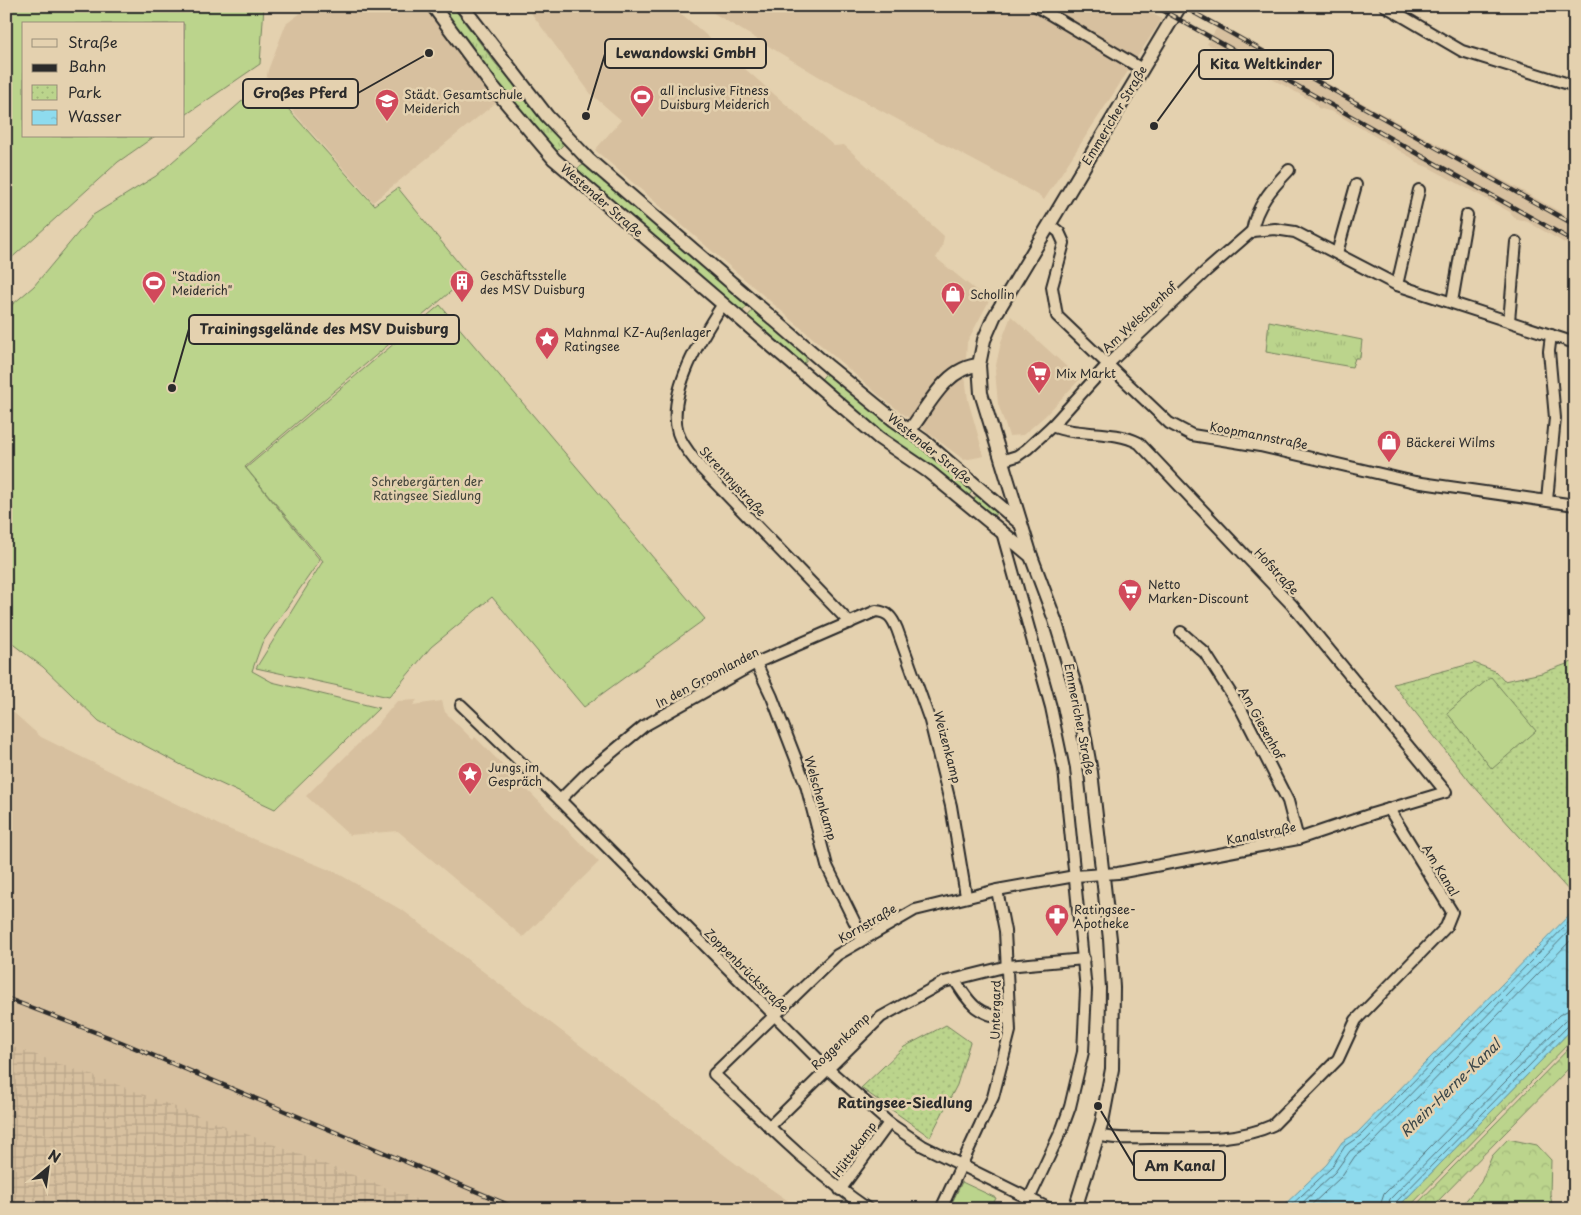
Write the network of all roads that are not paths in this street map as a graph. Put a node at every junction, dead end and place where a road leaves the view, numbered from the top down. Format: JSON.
{"nodes":[{"id":1,"x":433,"y":6,"type":"edge"},
{"id":2,"x":462,"y":6,"type":"edge"},
{"id":3,"x":1036,"y":6,"type":"edge"},
{"id":4,"x":1180,"y":6,"type":"edge"},
{"id":5,"x":1385,"y":6,"type":"edge"},
{"id":6,"x":1142,"y":69,"type":"junction"},
{"id":7,"x":1575,"y":86,"type":"edge"},
{"id":8,"x":588,"y":158,"type":"junction"},
{"id":9,"x":1289,"y":170,"type":"dead end"},
{"id":10,"x":568,"y":172,"type":"junction"},
{"id":11,"x":1356,"y":185,"type":"dead end"},
{"id":12,"x":1419,"y":190,"type":"dead end"},
{"id":13,"x":1467,"y":215,"type":"dead end"},
{"id":14,"x":1050,"y":225,"type":"junction"},
{"id":15,"x":1252,"y":231,"type":"junction"},
{"id":16,"x":1516,"y":242,"type":"dead end"},
{"id":17,"x":1337,"y":253,"type":"junction"},
{"id":18,"x":1397,"y":285,"type":"junction"},
{"id":19,"x":1452,"y":302,"type":"junction"},
{"id":20,"x":723,"y":304,"type":"junction"},
{"id":21,"x":1508,"y":321,"type":"junction"},
{"id":22,"x":1551,"y":335,"type":"junction"},
{"id":23,"x":1575,"y":343,"type":"edge"},
{"id":24,"x":814,"y":354,"type":"junction"},
{"id":25,"x":1108,"y":364,"type":"junction"},
{"id":26,"x":979,"y":365,"type":"junction"},
{"id":27,"x":798,"y":369,"type":"junction"},
{"id":28,"x":1052,"y":426,"type":"junction"},
{"id":29,"x":910,"y":430,"type":"junction"},
{"id":30,"x":1001,"y":461,"type":"junction"},
{"id":31,"x":1547,"y":500,"type":"junction"},
{"id":32,"x":1575,"y":505,"type":"edge"},
{"id":33,"x":1021,"y":524,"type":"junction"},
{"id":34,"x":1002,"y":532,"type":"junction"},
{"id":35,"x":1026,"y":549,"type":"junction"},
{"id":36,"x":1010,"y":558,"type":"junction"},
{"id":37,"x":886,"y":612,"type":"joint"},
{"id":38,"x":850,"y":623,"type":"junction"},
{"id":39,"x":1181,"y":632,"type":"dead end"},
{"id":40,"x":756,"y":663,"type":"junction"},
{"id":41,"x":461,"y":704,"type":"dead end"},
{"id":42,"x":1446,"y":792,"type":"joint"},
{"id":43,"x":560,"y":800,"type":"junction"},
{"id":44,"x":1389,"y":809,"type":"junction"},
{"id":45,"x":1298,"y":840,"type":"junction"},
{"id":46,"x":1102,"y":874,"type":"junction"},
{"id":47,"x":1076,"y":876,"type":"junction"},
{"id":48,"x":997,"y":890,"type":"junction"},
{"id":49,"x":966,"y":896,"type":"junction"},
{"id":50,"x":863,"y":939,"type":"junction"},
{"id":51,"x":1084,"y":959,"type":"junction"},
{"id":52,"x":1008,"y":966,"type":"junction"},
{"id":53,"x":955,"y":980,"type":"junction"},
{"id":54,"x":775,"y":1015,"type":"junction"},
{"id":55,"x":1008,"y":1019,"type":"junction"},
{"id":56,"x":828,"y":1069,"type":"junction"},
{"id":57,"x":889,"y":1123,"type":"junction"},
{"id":58,"x":769,"y":1127,"type":"junction"},
{"id":59,"x":1098,"y":1135,"type":"junction"},
{"id":60,"x":962,"y":1165,"type":"junction"},
{"id":61,"x":840,"y":1190,"type":"junction"},
{"id":62,"x":1029,"y":1199,"type":"junction"},
{"id":63,"x":868,"y":1209,"type":"edge"},
{"id":64,"x":941,"y":1209,"type":"edge"},
{"id":65,"x":1050,"y":1209,"type":"edge"},
{"id":66,"x":1074,"y":1209,"type":"edge"}],
"edges":[{"from":1,"to":10,"type":"main road","name":"Westender Straße"},
{"from":2,"to":8,"type":"main road","name":"Westender Straße"},
{"from":3,"to":6,"type":"street"},
{"from":4,"to":6,"type":"main road","name":"Emmericher Straße"},
{"from":5,"to":7,"type":"street"},
{"from":6,"to":14,"type":"main road","name":"Emmericher Straße"},
{"from":8,"to":10,"type":"main road"},
{"from":8,"to":24,"type":"main road","name":"Westender Straße"},
{"from":9,"to":15,"type":"street","name":"Am Welschenhof"},
{"from":10,"to":20,"type":"main road","name":"Westender Straße"},
{"from":11,"to":17,"type":"street"},
{"from":12,"to":18,"type":"street"},
{"from":13,"to":19,"type":"street"},
{"from":14,"to":25,"type":"street","name":"Koopmannstraße"},
{"from":14,"to":26,"type":"main road","name":"Emmericher Straße"},
{"from":15,"to":17,"type":"street"},
{"from":15,"to":25,"type":"street","name":"Am Welschenhof"},
{"from":16,"to":21,"type":"street"},
{"from":17,"to":18,"type":"street"},
{"from":18,"to":19,"type":"street"},
{"from":19,"to":21,"type":"street"},
{"from":20,"to":27,"type":"main road","name":"Westender Straße"},
{"from":20,"to":38,"type":"street","name":"Skrentnystraße"},
{"from":21,"to":22,"type":"street"},
{"from":22,"to":23,"type":"street"},
{"from":22,"to":31,"type":"street"},
{"from":24,"to":27,"type":"main road"},
{"from":24,"to":29,"type":"main road","name":"Westender Straße"},
{"from":25,"to":28,"type":"street","name":"Am Welschenhof"},
{"from":25,"to":31,"type":"street","name":"Koopmannstraße"},
{"from":26,"to":29,"type":"main road"},
{"from":26,"to":30,"type":"main road","name":"Emmericher Straße"},
{"from":27,"to":34,"type":"main road","name":"Westender Straße"},
{"from":28,"to":30,"type":"street","name":"Am Welschenhof"},
{"from":28,"to":42,"type":"street","name":"Hofstraße"},
{"from":29,"to":33,"type":"main road","name":"Westender Straße"},
{"from":30,"to":33,"type":"main road","name":"Emmericher Straße"},
{"from":31,"to":32,"type":"street","name":"Koopmannstraße"},
{"from":33,"to":34,"type":"main road"},
{"from":33,"to":35,"type":"main road","name":"Emmericher Straße"},
{"from":34,"to":35,"type":"main road","name":"Westender Straße"},
{"from":34,"to":36,"type":"street","name":"Emmericher Straße"},
{"from":35,"to":36,"type":"street"},
{"from":35,"to":46,"type":"main road","name":"Emmericher Straße"},
{"from":36,"to":47,"type":"street","name":"Emmericher Straße"},
{"from":37,"to":38,"type":"street","name":"In den Groonlanden"},
{"from":37,"to":49,"type":"street","name":"Weizenkamp"},
{"from":38,"to":40,"type":"street","name":"In den Groonlanden"},
{"from":39,"to":45,"type":"street","name":"Am Giesenhof"},
{"from":40,"to":43,"type":"street","name":"In den Groonlanden"},
{"from":40,"to":50,"type":"street","name":"Welschenkamp"},
{"from":41,"to":43,"type":"street","name":"Zoppenbrückstraße"},
{"from":42,"to":44,"type":"street","name":"Kanalstraße"},
{"from":43,"to":54,"type":"street","name":"Zoppenbrückstraße"},
{"from":44,"to":45,"type":"street","name":"Kanalstraße"},
{"from":44,"to":59,"type":"street","name":"Am Kanal"},
{"from":45,"to":46,"type":"street","name":"Kanalstraße"},
{"from":46,"to":47,"type":"street","name":"Kanalstraße"},
{"from":46,"to":59,"type":"main road","name":"Emmericher Straße"},
{"from":47,"to":48,"type":"street","name":"Kornstraße"},
{"from":47,"to":51,"type":"street","name":"Emmericher Straße"},
{"from":48,"to":49,"type":"street","name":"Kornstraße"},
{"from":48,"to":52,"type":"street","name":"Untergard"},
{"from":49,"to":50,"type":"street","name":"Kornstraße"},
{"from":50,"to":54,"type":"street","name":"Kornstraße"},
{"from":51,"to":52,"type":"street","name":"Roggenkamp"},
{"from":51,"to":62,"type":"street","name":"Emmericher Straße"},
{"from":52,"to":53,"type":"street","name":"Roggenkamp"},
{"from":52,"to":55,"type":"street","name":"Untergard"},
{"from":53,"to":55,"type":"street"},
{"from":53,"to":56,"type":"street","name":"Roggenkamp"},
{"from":54,"to":56,"type":"street","name":"Zoppenbrückstraße"},
{"from":54,"to":58,"type":"street","name":"Kornstraße"},
{"from":55,"to":60,"type":"street","name":"Untergard"},
{"from":56,"to":57,"type":"street","name":"Zoppenbrückstraße"},
{"from":56,"to":58,"type":"street","name":"Roggenkamp"},
{"from":57,"to":60,"type":"street","name":"Zoppenbrückstraße"},
{"from":57,"to":61,"type":"street","name":"Hüttekamp"},
{"from":58,"to":61,"type":"street"},
{"from":59,"to":66,"type":"main road","name":"Emmericher Straße"},
{"from":60,"to":62,"type":"street","name":"Zoppenbrückstraße"},
{"from":60,"to":64,"type":"street","name":"Untergard"},
{"from":61,"to":63,"type":"street"},
{"from":62,"to":65,"type":"street","name":"Zoppenbrückstraße"}]}
